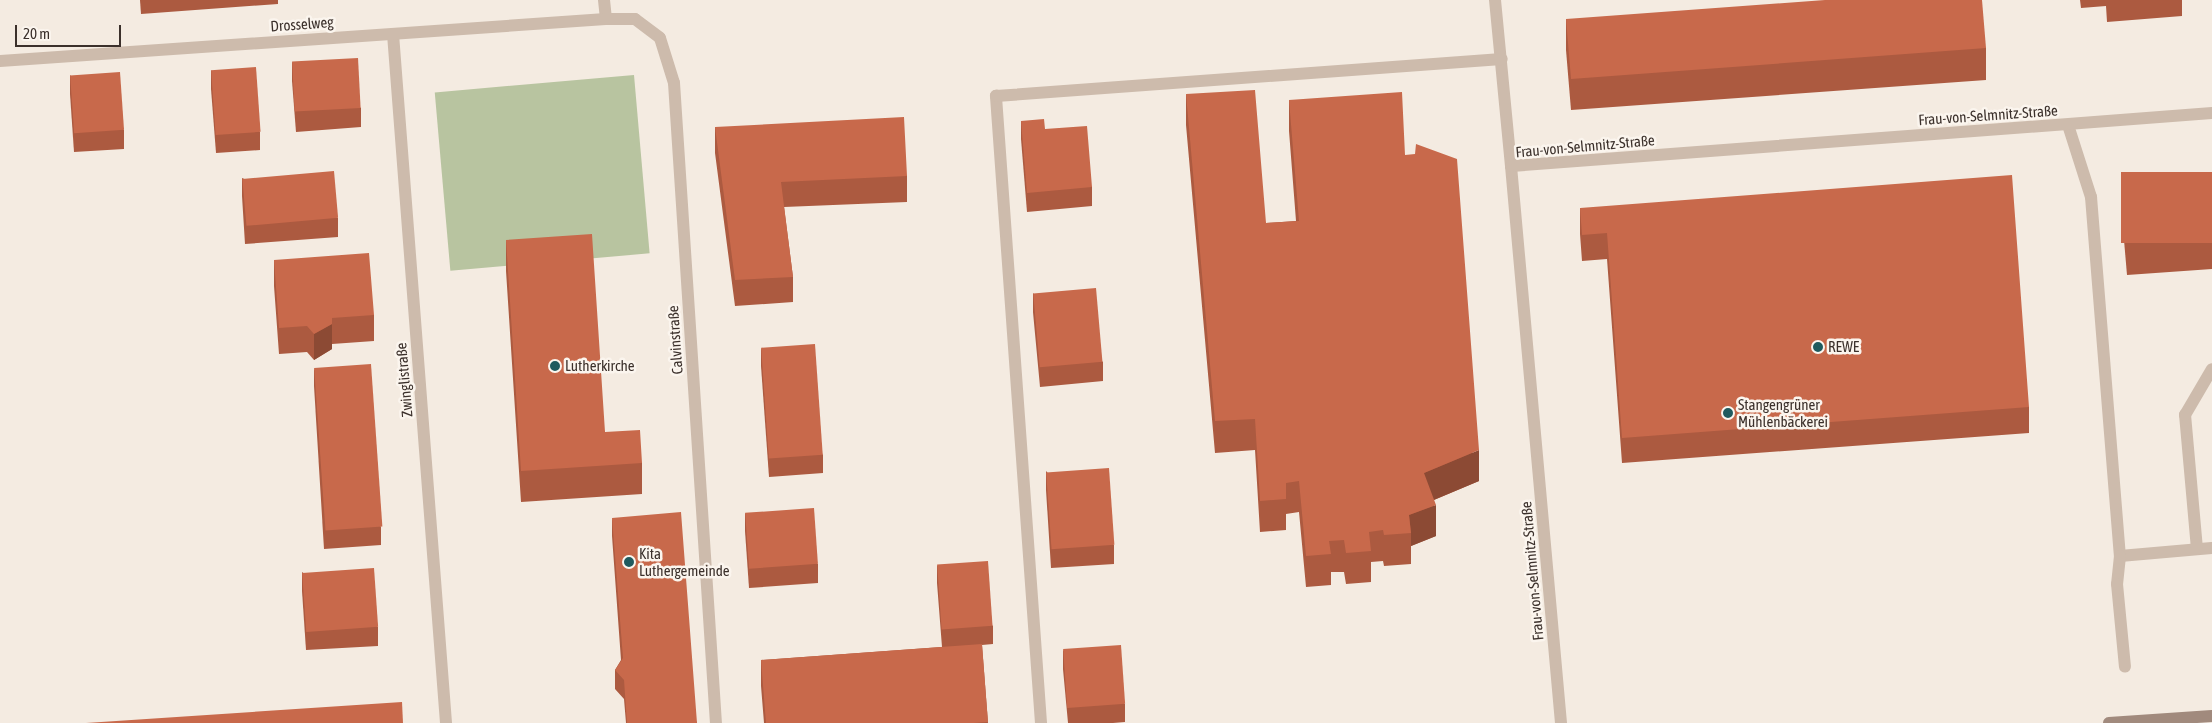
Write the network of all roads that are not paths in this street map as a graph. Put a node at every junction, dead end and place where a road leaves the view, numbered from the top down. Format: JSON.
{"nodes":[{"id":1,"x":604,"y":0,"type":"edge"},
{"id":2,"x":1495,"y":0,"type":"edge"},
{"id":3,"x":606,"y":19,"type":"junction"},
{"id":4,"x":393,"y":34,"type":"junction"},
{"id":5,"x":1502,"y":59,"type":"junction"},
{"id":6,"x":0,"y":61,"type":"edge"},
{"id":7,"x":2212,"y":113,"type":"edge"},
{"id":8,"x":2068,"y":125,"type":"junction"},
{"id":9,"x":1511,"y":166,"type":"junction"},
{"id":10,"x":2212,"y":369,"type":"edge"},
{"id":11,"x":2212,"y":548,"type":"edge"},
{"id":12,"x":2197,"y":549,"type":"junction"},
{"id":13,"x":2120,"y":556,"type":"junction"},
{"id":14,"x":2126,"y":667,"type":"dead end"},
{"id":15,"x":2212,"y":716,"type":"edge"},
{"id":16,"x":446,"y":723,"type":"edge"},
{"id":17,"x":716,"y":723,"type":"edge"},
{"id":18,"x":1041,"y":723,"type":"edge"},
{"id":19,"x":1560,"y":723,"type":"edge"},
{"id":20,"x":2109,"y":723,"type":"edge"}],
"edges":[{"from":1,"to":3,"type":"street"},
{"from":2,"to":5,"type":"street"},
{"from":3,"to":4,"type":"street","name":"Drosselweg"},
{"from":3,"to":17,"type":"street","name":"Calvinstraße"},
{"from":4,"to":6,"type":"street","name":"Drosselweg"},
{"from":4,"to":16,"type":"street","name":"Zwinglistraße"},
{"from":5,"to":9,"type":"street"},
{"from":5,"to":18,"type":"street"},
{"from":7,"to":8,"type":"street","name":"Frau-von-Selmnitz-Straße"},
{"from":8,"to":9,"type":"street","name":"Frau-von-Selmnitz-Straße"},
{"from":8,"to":13,"type":"street"},
{"from":9,"to":19,"type":"street","name":"Frau-von-Selmnitz-Straße"},
{"from":10,"to":12,"type":"street"},
{"from":11,"to":12,"type":"street"},
{"from":12,"to":13,"type":"street"},
{"from":13,"to":14,"type":"street"},
{"from":15,"to":20,"type":"street"}]}
